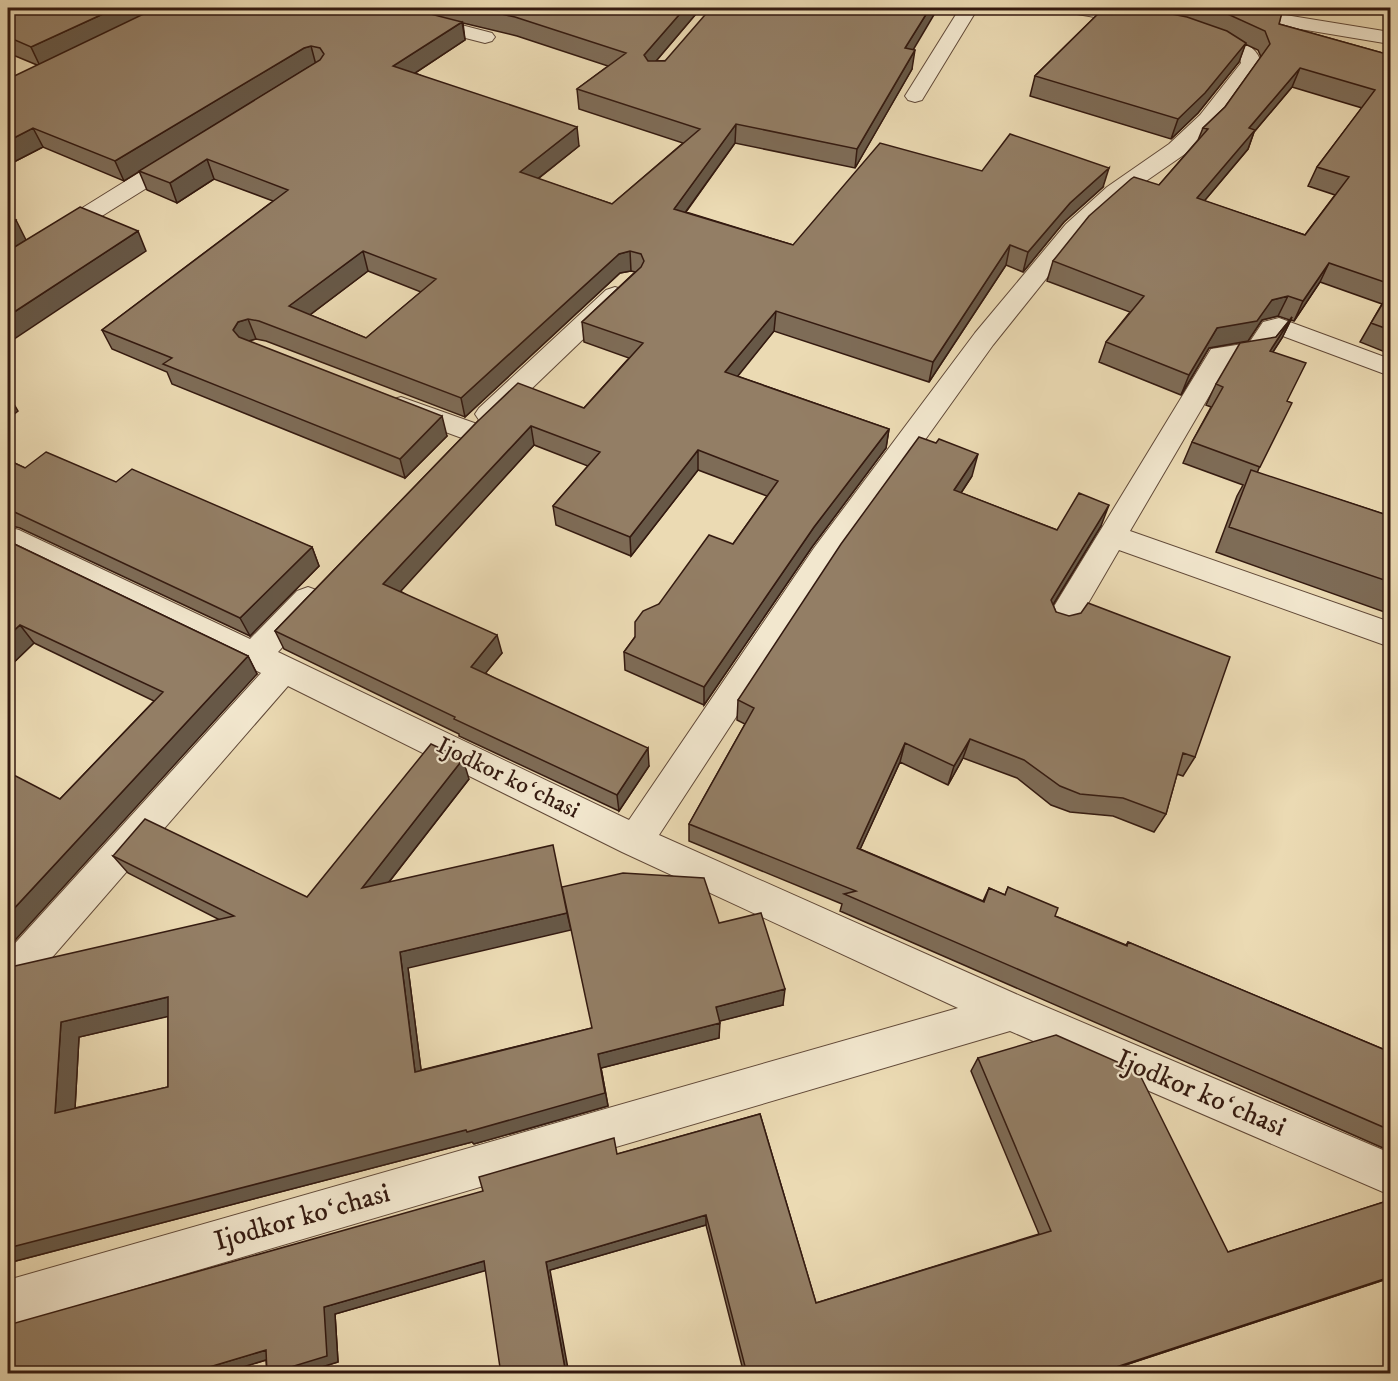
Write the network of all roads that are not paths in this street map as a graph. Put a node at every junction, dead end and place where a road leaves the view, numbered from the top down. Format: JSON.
{"nodes":[{"id":1,"x":416,"y":8,"type":"edge"},
{"id":2,"x":969,"y":8,"type":"edge"},
{"id":3,"x":1077,"y":8,"type":"edge"},
{"id":4,"x":1211,"y":8,"type":"edge"},
{"id":5,"x":485,"y":37,"type":"edge"},
{"id":6,"x":1390,"y":38,"type":"edge"},
{"id":7,"x":915,"y":96,"type":"dead end"},
{"id":8,"x":197,"y":147,"type":"edge"},
{"id":9,"x":8,"y":264,"type":"edge"},
{"id":10,"x":632,"y":280,"type":"edge"},
{"id":11,"x":1390,"y":368,"type":"edge"},
{"id":12,"x":374,"y":395,"type":"edge"},
{"id":13,"x":1112,"y":536,"type":"junction"},
{"id":14,"x":8,"y":538,"type":"edge"},
{"id":15,"x":328,"y":578,"type":"edge"},
{"id":16,"x":1061,"y":622,"type":"edge"},
{"id":17,"x":1390,"y":636,"type":"edge"},
{"id":18,"x":268,"y":662,"type":"junction"},
{"id":19,"x":635,"y":841,"type":"junction"},
{"id":20,"x":8,"y":979,"type":"edge"},
{"id":21,"x":1011,"y":1012,"type":"junction"},
{"id":22,"x":1390,"y":1174,"type":"edge"},
{"id":23,"x":8,"y":1303,"type":"edge"}],
"edges":[{"from":1,"to":5,"type":"street"},
{"from":2,"to":7,"type":"street"},
{"from":3,"to":19,"type":"street"},
{"from":4,"to":6,"type":"street"},
{"from":8,"to":9,"type":"street"},
{"from":10,"to":12,"type":"street"},
{"from":11,"to":13,"type":"street"},
{"from":13,"to":16,"type":"street"},
{"from":13,"to":17,"type":"street"},
{"from":14,"to":18,"type":"street","name":"Ijodkor koʻchasi"},
{"from":15,"to":18,"type":"street"},
{"from":18,"to":19,"type":"street","name":"Ijodkor koʻchasi"},
{"from":18,"to":20,"type":"street"},
{"from":19,"to":21,"type":"street","name":"Ijodkor koʻchasi"},
{"from":21,"to":22,"type":"street","name":"Ijodkor koʻchasi"},
{"from":21,"to":23,"type":"street","name":"Ijodkor koʻchasi"}]}
